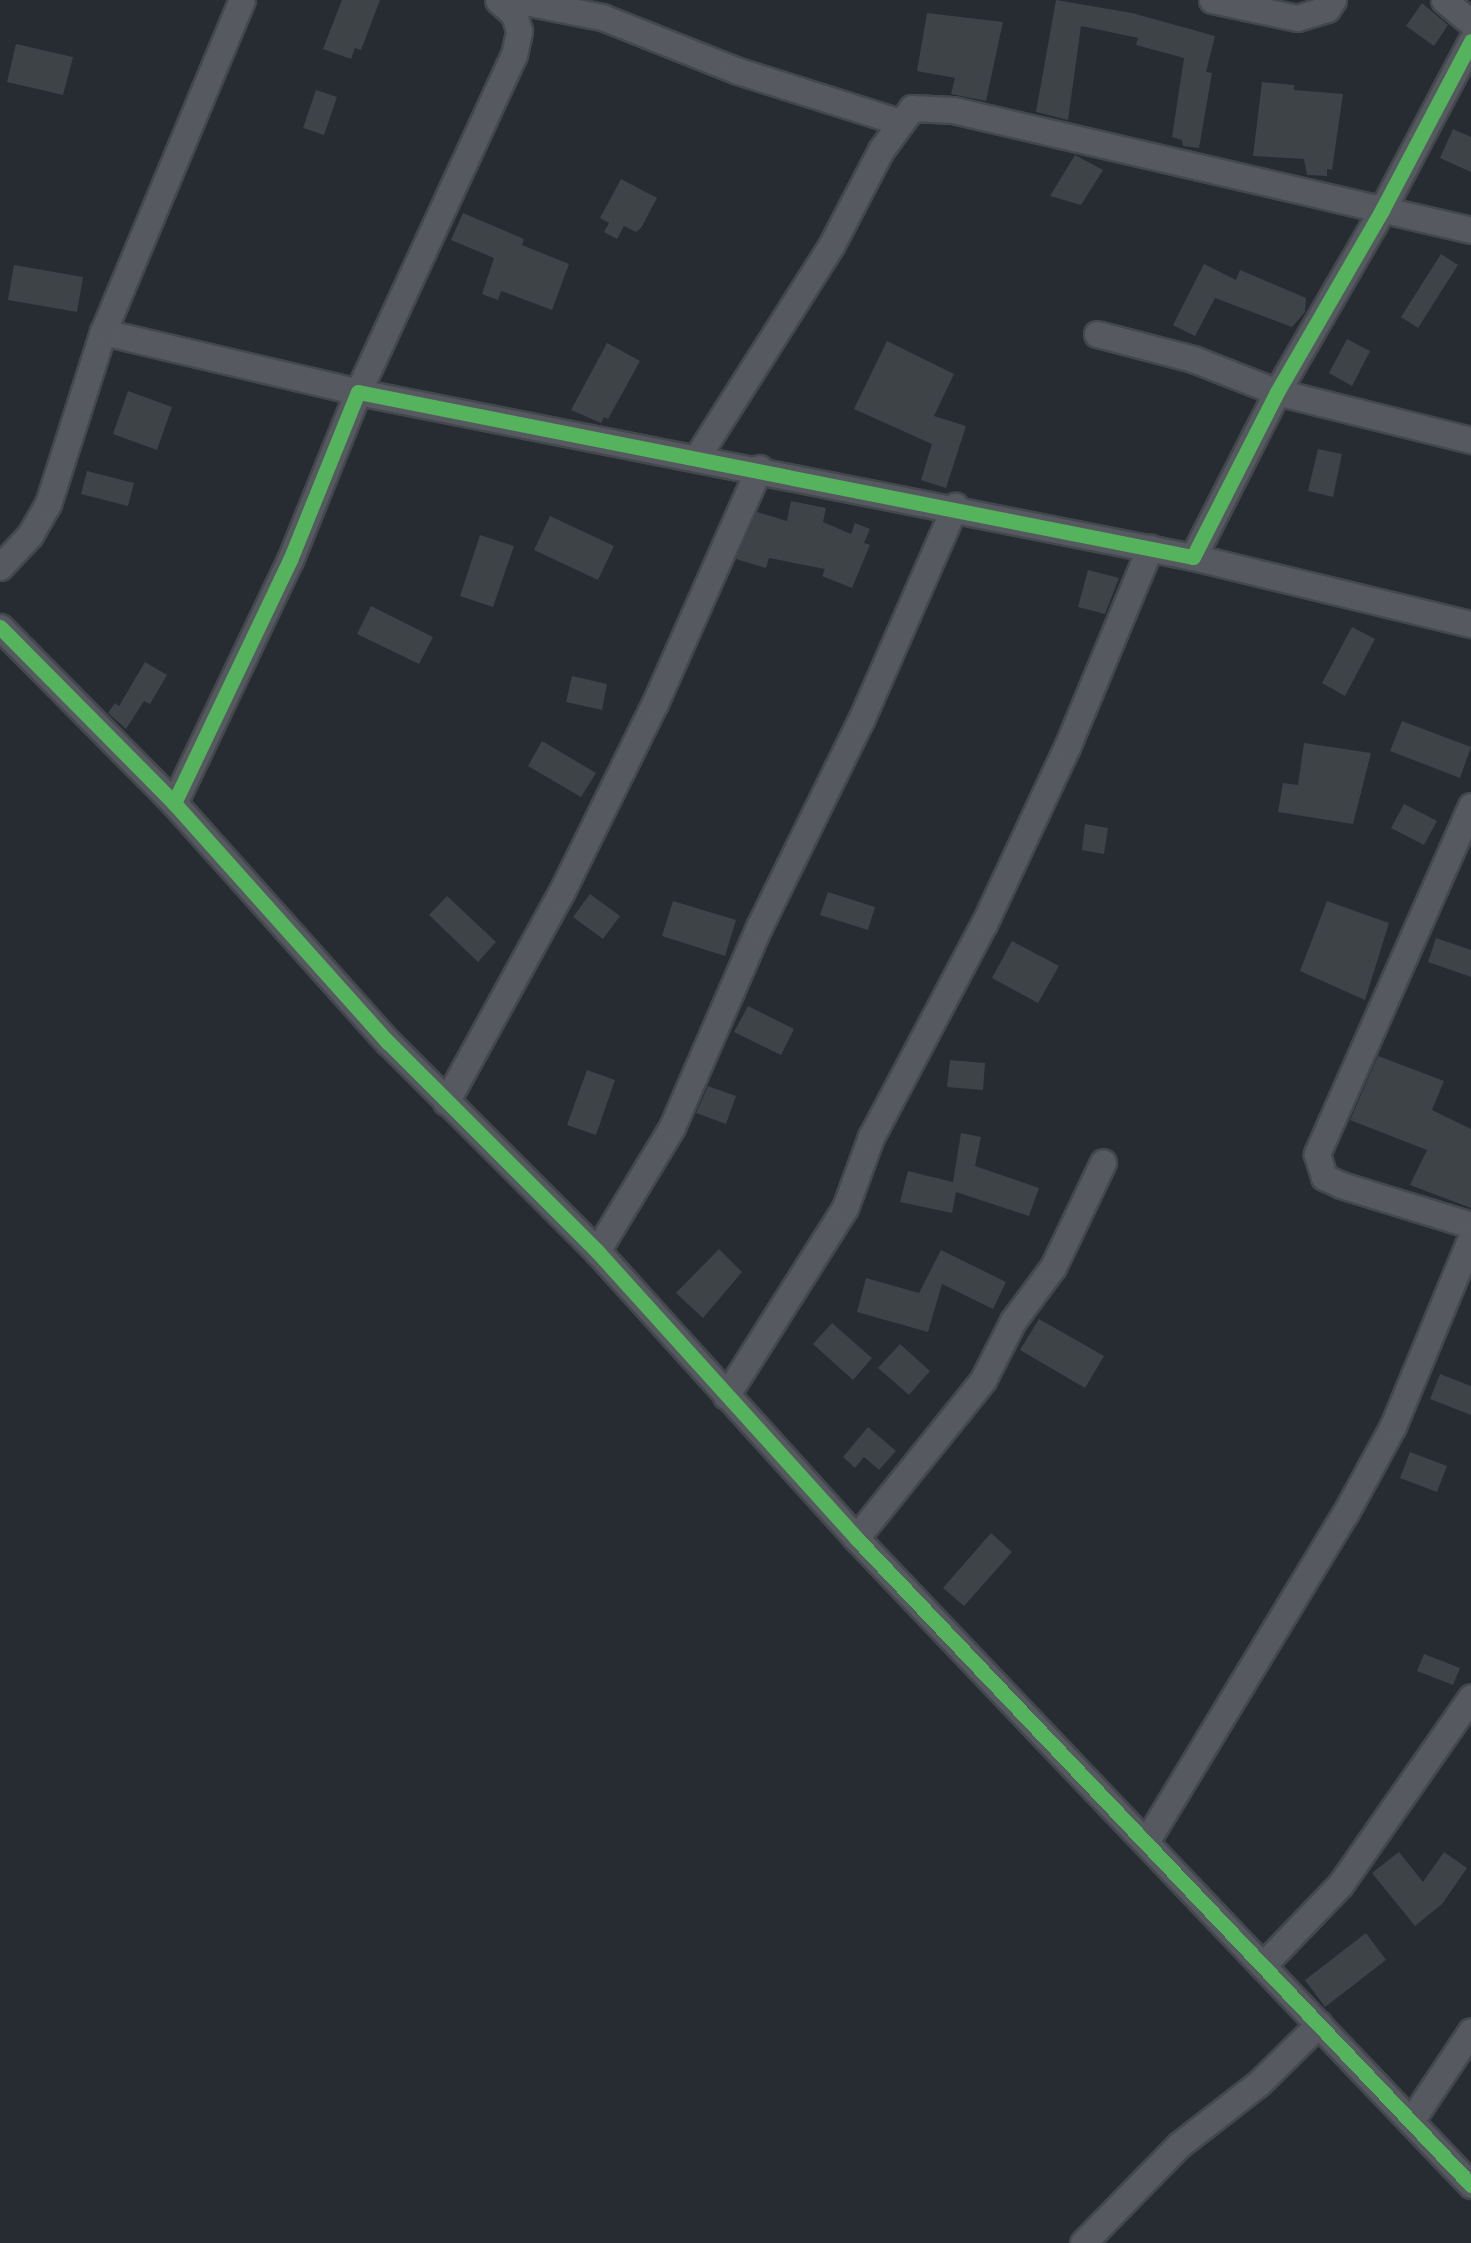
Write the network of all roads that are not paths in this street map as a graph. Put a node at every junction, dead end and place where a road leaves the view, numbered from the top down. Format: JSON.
{"nodes":[{"id":1,"x":242,"y":0,"type":"edge"},
{"id":2,"x":498,"y":0,"type":"edge"},
{"id":3,"x":515,"y":0,"type":"edge"},
{"id":4,"x":1212,"y":0,"type":"edge"},
{"id":5,"x":1333,"y":0,"type":"edge"},
{"id":6,"x":1444,"y":0,"type":"edge"},
{"id":7,"x":1471,"y":22,"type":"edge"},
{"id":8,"x":1471,"y":40,"type":"edge"},
{"id":9,"x":900,"y":122,"type":"junction"},
{"id":10,"x":1382,"y":210,"type":"junction"},
{"id":11,"x":1471,"y":230,"type":"edge"},
{"id":12,"x":103,"y":332,"type":"junction"},
{"id":13,"x":1097,"y":334,"type":"dead end"},
{"id":14,"x":358,"y":392,"type":"junction"},
{"id":15,"x":1277,"y":392,"type":"junction"},
{"id":16,"x":1471,"y":440,"type":"edge"},
{"id":17,"x":697,"y":457,"type":"junction"},
{"id":18,"x":759,"y":468,"type":"junction"},
{"id":19,"x":955,"y":506,"type":"junction"},
{"id":20,"x":1150,"y":548,"type":"junction"},
{"id":21,"x":1192,"y":557,"type":"junction"},
{"id":22,"x":0,"y":566,"type":"edge"},
{"id":23,"x":1471,"y":624,"type":"edge"},
{"id":24,"x":0,"y":626,"type":"edge"},
{"id":25,"x":174,"y":803,"type":"junction"},
{"id":26,"x":1471,"y":806,"type":"edge"},
{"id":27,"x":446,"y":1102,"type":"junction"},
{"id":28,"x":1102,"y":1162,"type":"dead end"},
{"id":29,"x":1471,"y":1225,"type":"edge"},
{"id":30,"x":1471,"y":1238,"type":"edge"},
{"id":31,"x":596,"y":1251,"type":"junction"},
{"id":32,"x":726,"y":1396,"type":"junction"},
{"id":33,"x":856,"y":1538,"type":"junction"},
{"id":34,"x":1471,"y":1697,"type":"edge"},
{"id":35,"x":1146,"y":1842,"type":"junction"},
{"id":36,"x":1263,"y":1964,"type":"junction"},
{"id":37,"x":1319,"y":2024,"type":"junction"},
{"id":38,"x":1471,"y":2031,"type":"edge"},
{"id":39,"x":1411,"y":2121,"type":"junction"},
{"id":40,"x":1471,"y":2184,"type":"edge"},
{"id":41,"x":1083,"y":2243,"type":"edge"}],
"edges":[{"from":1,"to":12,"type":"street"},
{"from":2,"to":14,"type":"street"},
{"from":3,"to":9,"type":"street"},
{"from":4,"to":5,"type":"street"},
{"from":6,"to":7,"type":"street"},
{"from":8,"to":10,"type":"street"},
{"from":9,"to":10,"type":"street"},
{"from":9,"to":17,"type":"street"},
{"from":10,"to":11,"type":"street"},
{"from":10,"to":15,"type":"street"},
{"from":12,"to":14,"type":"street"},
{"from":12,"to":22,"type":"street"},
{"from":13,"to":15,"type":"street"},
{"from":14,"to":17,"type":"street"},
{"from":14,"to":25,"type":"street"},
{"from":15,"to":16,"type":"street"},
{"from":15,"to":21,"type":"street"},
{"from":17,"to":18,"type":"street"},
{"from":18,"to":19,"type":"street"},
{"from":18,"to":27,"type":"street"},
{"from":19,"to":20,"type":"street"},
{"from":19,"to":31,"type":"street"},
{"from":20,"to":21,"type":"street"},
{"from":20,"to":32,"type":"street"},
{"from":21,"to":23,"type":"street"},
{"from":24,"to":25,"type":"street"},
{"from":25,"to":27,"type":"street"},
{"from":26,"to":29,"type":"street"},
{"from":27,"to":31,"type":"street"},
{"from":28,"to":33,"type":"street"},
{"from":30,"to":35,"type":"street"},
{"from":31,"to":32,"type":"street"},
{"from":32,"to":33,"type":"street"},
{"from":33,"to":35,"type":"street"},
{"from":34,"to":36,"type":"street"},
{"from":35,"to":36,"type":"street"},
{"from":36,"to":37,"type":"street"},
{"from":37,"to":39,"type":"street"},
{"from":37,"to":41,"type":"street"},
{"from":38,"to":39,"type":"street"},
{"from":39,"to":40,"type":"street"}]}
